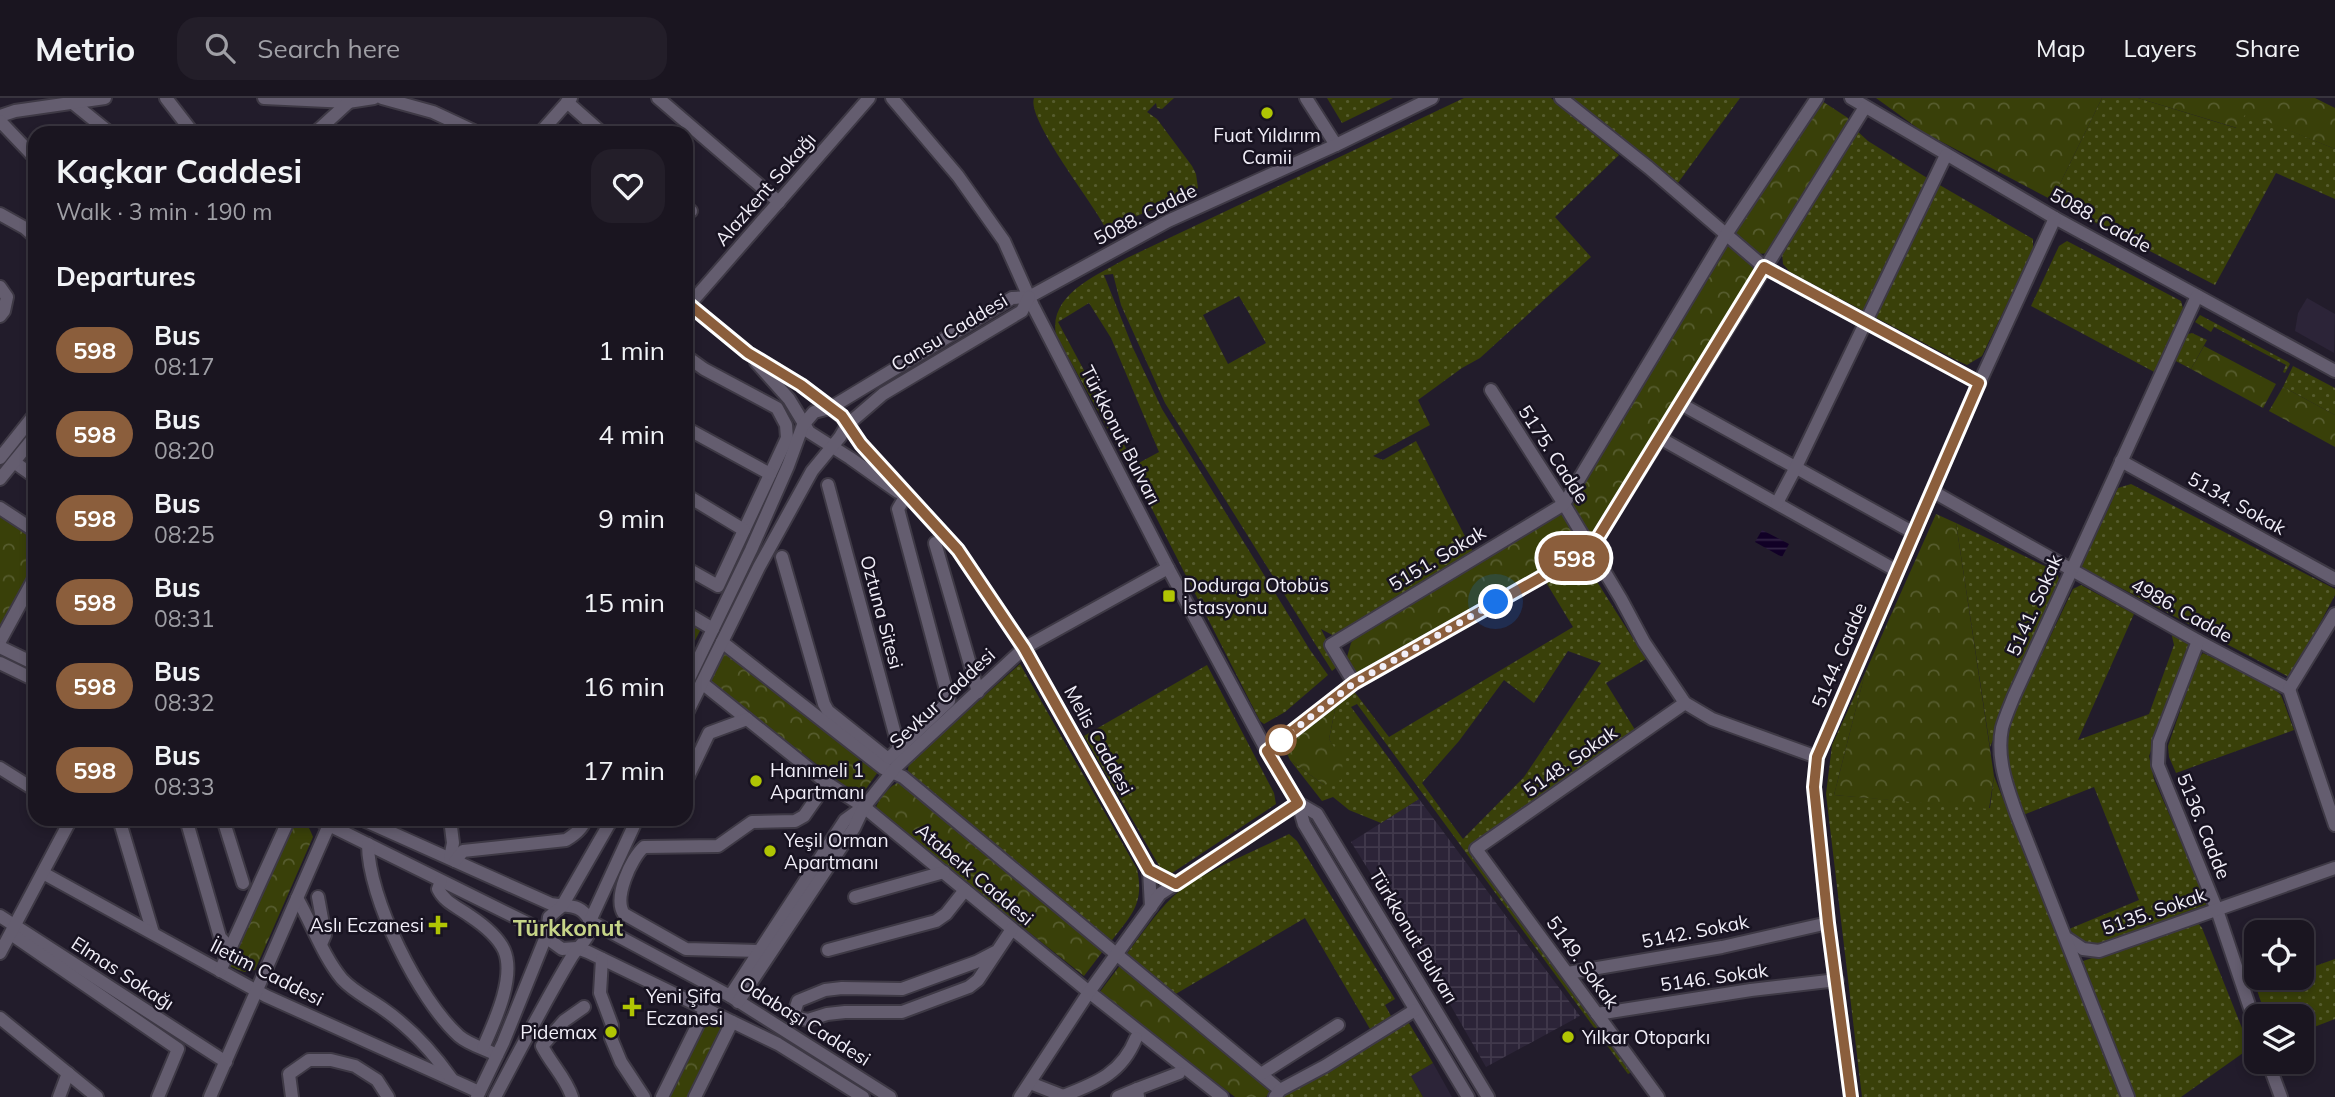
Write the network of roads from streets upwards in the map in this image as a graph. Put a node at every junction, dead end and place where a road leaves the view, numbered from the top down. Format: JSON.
{"nodes":[{"id":1,"x":105,"y":98,"type":"edge"},
{"id":2,"x":166,"y":98,"type":"edge"},
{"id":3,"x":264,"y":98,"type":"edge"},
{"id":4,"x":374,"y":98,"type":"edge"},
{"id":5,"x":382,"y":98,"type":"edge"},
{"id":6,"x":658,"y":98,"type":"edge"},
{"id":7,"x":869,"y":98,"type":"edge"},
{"id":8,"x":892,"y":98,"type":"edge"},
{"id":9,"x":1306,"y":98,"type":"edge"},
{"id":10,"x":1432,"y":98,"type":"edge"},
{"id":11,"x":1561,"y":98,"type":"edge"},
{"id":12,"x":1817,"y":98,"type":"edge"},
{"id":13,"x":1851,"y":98,"type":"edge"},
{"id":14,"x":351,"y":100,"type":"edge"},
{"id":15,"x":569,"y":100,"type":"edge"},
{"id":16,"x":73,"y":103,"type":"junction"},
{"id":17,"x":1865,"y":107,"type":"junction"},
{"id":18,"x":0,"y":118,"type":"edge"},
{"id":19,"x":101,"y":126,"type":"edge"},
{"id":20,"x":188,"y":126,"type":"edge"},
{"id":21,"x":323,"y":126,"type":"edge"},
{"id":22,"x":462,"y":126,"type":"edge"},
{"id":23,"x":546,"y":126,"type":"edge"},
{"id":24,"x":595,"y":126,"type":"edge"},
{"id":25,"x":691,"y":126,"type":"edge"},
{"id":26,"x":693,"y":128,"type":"edge"},
{"id":27,"x":1336,"y":145,"type":"junction"},
{"id":28,"x":28,"y":150,"type":"edge"},
{"id":29,"x":1946,"y":155,"type":"junction"},
{"id":30,"x":779,"y":202,"type":"junction"},
{"id":31,"x":0,"y":214,"type":"edge"},
{"id":32,"x":2055,"y":218,"type":"junction"},
{"id":33,"x":28,"y":231,"type":"edge"},
{"id":34,"x":1726,"y":236,"type":"junction"},
{"id":35,"x":1764,"y":267,"type":"junction"},
{"id":36,"x":4,"y":292,"type":"edge"},
{"id":37,"x":693,"y":296,"type":"edge"},
{"id":38,"x":2197,"y":296,"type":"junction"},
{"id":39,"x":1029,"y":297,"type":"junction"},
{"id":40,"x":693,"y":308,"type":"edge"},
{"id":41,"x":0,"y":316,"type":"edge"},
{"id":42,"x":1865,"y":320,"type":"junction"},
{"id":43,"x":748,"y":353,"type":"junction"},
{"id":44,"x":693,"y":361,"type":"edge"},
{"id":45,"x":2335,"y":371,"type":"edge"},
{"id":46,"x":1979,"y":383,"type":"junction"},
{"id":47,"x":1490,"y":390,"type":"dead end"},
{"id":48,"x":1681,"y":404,"type":"junction"},
{"id":49,"x":830,"y":408,"type":"junction"},
{"id":50,"x":28,"y":424,"type":"edge"},
{"id":51,"x":803,"y":425,"type":"junction"},
{"id":52,"x":847,"y":425,"type":"junction"},
{"id":53,"x":693,"y":432,"type":"edge"},
{"id":54,"x":1660,"y":438,"type":"junction"},
{"id":55,"x":28,"y":441,"type":"edge"},
{"id":56,"x":830,"y":446,"type":"junction"},
{"id":57,"x":4,"y":457,"type":"edge"},
{"id":58,"x":2121,"y":461,"type":"junction"},
{"id":59,"x":1796,"y":467,"type":"junction"},
{"id":60,"x":28,"y":472,"type":"edge"},
{"id":61,"x":770,"y":474,"type":"junction"},
{"id":62,"x":0,"y":479,"type":"edge"},
{"id":63,"x":828,"y":485,"type":"dead end"},
{"id":64,"x":1932,"y":491,"type":"junction"},
{"id":65,"x":905,"y":497,"type":"junction"},
{"id":66,"x":693,"y":499,"type":"edge"},
{"id":67,"x":1777,"y":503,"type":"junction"},
{"id":68,"x":1564,"y":504,"type":"junction"},
{"id":69,"x":918,"y":507,"type":"junction"},
{"id":70,"x":0,"y":508,"type":"edge"},
{"id":71,"x":28,"y":526,"type":"edge"},
{"id":72,"x":744,"y":530,"type":"junction"},
{"id":73,"x":1914,"y":533,"type":"junction"},
{"id":74,"x":935,"y":543,"type":"dead end"},
{"id":75,"x":1591,"y":549,"type":"junction"},
{"id":76,"x":782,"y":557,"type":"dead end"},
{"id":77,"x":1168,"y":568,"type":"junction"},
{"id":78,"x":2071,"y":570,"type":"junction"},
{"id":79,"x":1897,"y":571,"type":"junction"},
{"id":80,"x":693,"y":572,"type":"edge"},
{"id":81,"x":2335,"y":579,"type":"edge"},
{"id":82,"x":28,"y":590,"type":"edge"},
{"id":83,"x":693,"y":617,"type":"edge"},
{"id":84,"x":2333,"y":621,"type":"edge"},
{"id":85,"x":713,"y":629,"type":"junction"},
{"id":86,"x":0,"y":641,"type":"edge"},
{"id":87,"x":2198,"y":641,"type":"junction"},
{"id":88,"x":722,"y":642,"type":"junction"},
{"id":89,"x":0,"y":647,"type":"edge"},
{"id":90,"x":1024,"y":648,"type":"junction"},
{"id":91,"x":28,"y":661,"type":"edge"},
{"id":92,"x":0,"y":663,"type":"edge"},
{"id":93,"x":693,"y":675,"type":"edge"},
{"id":94,"x":28,"y":677,"type":"edge"},
{"id":95,"x":693,"y":678,"type":"edge"},
{"id":96,"x":693,"y":681,"type":"edge"},
{"id":97,"x":1354,"y":683,"type":"junction"},
{"id":98,"x":2289,"y":689,"type":"junction"},
{"id":99,"x":978,"y":692,"type":"junction"},
{"id":100,"x":1685,"y":703,"type":"junction"},
{"id":101,"x":747,"y":719,"type":"junction"},
{"id":102,"x":1267,"y":751,"type":"junction"},
{"id":103,"x":903,"y":753,"type":"junction"},
{"id":104,"x":1817,"y":757,"type":"junction"},
{"id":105,"x":693,"y":766,"type":"edge"},
{"id":106,"x":0,"y":768,"type":"edge"},
{"id":107,"x":891,"y":772,"type":"junction"},
{"id":108,"x":827,"y":783,"type":"junction"},
{"id":109,"x":28,"y":786,"type":"edge"},
{"id":110,"x":1298,"y":803,"type":"junction"},
{"id":111,"x":863,"y":807,"type":"junction"},
{"id":112,"x":2335,"y":825,"type":"edge"},
{"id":113,"x":67,"y":826,"type":"edge"},
{"id":114,"x":121,"y":826,"type":"edge"},
{"id":115,"x":188,"y":826,"type":"edge"},
{"id":116,"x":224,"y":826,"type":"edge"},
{"id":117,"x":286,"y":826,"type":"edge"},
{"id":118,"x":322,"y":826,"type":"edge"},
{"id":119,"x":331,"y":826,"type":"edge"},
{"id":120,"x":377,"y":826,"type":"edge"},
{"id":121,"x":451,"y":826,"type":"edge"},
{"id":122,"x":582,"y":826,"type":"edge"},
{"id":123,"x":608,"y":826,"type":"edge"},
{"id":124,"x":634,"y":826,"type":"edge"},
{"id":125,"x":368,"y":845,"type":"junction"},
{"id":126,"x":1476,"y":849,"type":"joint"},
{"id":127,"x":453,"y":860,"type":"junction"},
{"id":128,"x":2335,"y":868,"type":"edge"},
{"id":129,"x":1149,"y":870,"type":"junction"},
{"id":130,"x":943,"y":872,"type":"junction"},
{"id":131,"x":43,"y":873,"type":"junction"},
{"id":132,"x":441,"y":881,"type":"junction"},
{"id":133,"x":243,"y":883,"type":"dead end"},
{"id":134,"x":1176,"y":884,"type":"junction"},
{"id":135,"x":965,"y":890,"type":"junction"},
{"id":136,"x":318,"y":897,"type":"dead end"},
{"id":137,"x":855,"y":897,"type":"dead end"},
{"id":138,"x":297,"y":898,"type":"junction"},
{"id":139,"x":562,"y":906,"type":"junction"},
{"id":140,"x":1151,"y":907,"type":"junction"},
{"id":141,"x":2217,"y":910,"type":"junction"},
{"id":142,"x":0,"y":916,"type":"edge"},
{"id":143,"x":590,"y":921,"type":"junction"},
{"id":144,"x":1828,"y":923,"type":"junction"},
{"id":145,"x":1012,"y":929,"type":"junction"},
{"id":146,"x":12,"y":930,"type":"junction"},
{"id":147,"x":152,"y":933,"type":"junction"},
{"id":148,"x":547,"y":934,"type":"junction"},
{"id":149,"x":2067,"y":939,"type":"junction"},
{"id":150,"x":321,"y":944,"type":"junction"},
{"id":151,"x":230,"y":948,"type":"junction"},
{"id":152,"x":577,"y":948,"type":"junction"},
{"id":153,"x":828,"y":950,"type":"dead end"},
{"id":154,"x":759,"y":951,"type":"junction"},
{"id":155,"x":997,"y":951,"type":"junction"},
{"id":156,"x":0,"y":953,"type":"edge"},
{"id":157,"x":1116,"y":955,"type":"junction"},
{"id":158,"x":602,"y":959,"type":"junction"},
{"id":159,"x":220,"y":971,"type":"junction"},
{"id":160,"x":1568,"y":973,"type":"junction"},
{"id":161,"x":1837,"y":980,"type":"junction"},
{"id":162,"x":257,"y":991,"type":"junction"},
{"id":163,"x":1089,"y":992,"type":"junction"},
{"id":164,"x":734,"y":999,"type":"junction"},
{"id":165,"x":2249,"y":1004,"type":"edge"},
{"id":166,"x":584,"y":1007,"type":"dead end"},
{"id":167,"x":705,"y":1010,"type":"junction"},
{"id":168,"x":1415,"y":1010,"type":"junction"},
{"id":169,"x":1597,"y":1014,"type":"junction"},
{"id":170,"x":0,"y":1018,"type":"edge"},
{"id":171,"x":732,"y":1022,"type":"junction"},
{"id":172,"x":1338,"y":1026,"type":"dead end"},
{"id":173,"x":1136,"y":1038,"type":"dead end"},
{"id":174,"x":483,"y":1048,"type":"junction"},
{"id":175,"x":497,"y":1055,"type":"junction"},
{"id":176,"x":226,"y":1062,"type":"junction"},
{"id":177,"x":68,"y":1073,"type":"junction"},
{"id":178,"x":1179,"y":1073,"type":"dead end"},
{"id":179,"x":1261,"y":1074,"type":"junction"},
{"id":180,"x":2272,"y":1074,"type":"edge"},
{"id":181,"x":452,"y":1080,"type":"junction"},
{"id":182,"x":1030,"y":1083,"type":"junction"},
{"id":183,"x":1137,"y":1093,"type":"edge"},
{"id":184,"x":1277,"y":1093,"type":"edge"},
{"id":185,"x":478,"y":1095,"type":"edge"},
{"id":186,"x":59,"y":1097,"type":"edge"},
{"id":187,"x":97,"y":1097,"type":"edge"},
{"id":188,"x":158,"y":1097,"type":"edge"},
{"id":189,"x":210,"y":1097,"type":"edge"},
{"id":190,"x":292,"y":1097,"type":"edge"},
{"id":191,"x":388,"y":1097,"type":"edge"},
{"id":192,"x":495,"y":1097,"type":"edge"},
{"id":193,"x":572,"y":1097,"type":"edge"},
{"id":194,"x":644,"y":1097,"type":"edge"},
{"id":195,"x":662,"y":1097,"type":"edge"},
{"id":196,"x":695,"y":1097,"type":"edge"},
{"id":197,"x":863,"y":1097,"type":"edge"},
{"id":198,"x":890,"y":1097,"type":"edge"},
{"id":199,"x":1020,"y":1097,"type":"edge"},
{"id":200,"x":1065,"y":1097,"type":"edge"},
{"id":201,"x":1118,"y":1097,"type":"edge"},
{"id":202,"x":1222,"y":1097,"type":"edge"},
{"id":203,"x":1468,"y":1097,"type":"edge"},
{"id":204,"x":1488,"y":1097,"type":"edge"},
{"id":205,"x":1658,"y":1097,"type":"edge"},
{"id":206,"x":1851,"y":1097,"type":"edge"},
{"id":207,"x":2128,"y":1097,"type":"edge"},
{"id":208,"x":2281,"y":1097,"type":"edge"}],
"edges":[{"from":1,"to":16,"type":"street"},
{"from":2,"to":20,"type":"street"},
{"from":3,"to":14,"type":"street"},
{"from":4,"to":14,"type":"street"},
{"from":5,"to":22,"type":"street"},
{"from":6,"to":25,"type":"street"},
{"from":7,"to":30,"type":"street","name":"Alazkent Sokağı"},
{"from":8,"to":39,"type":"street","name":"Türkkonut Bulvarı"},
{"from":9,"to":27,"type":"street"},
{"from":10,"to":27,"type":"street","name":"5088. Cadde"},
{"from":11,"to":34,"type":"street"},
{"from":12,"to":34,"type":"street"},
{"from":13,"to":17,"type":"street","name":"5088. Cadde"},
{"from":14,"to":21,"type":"street"},
{"from":15,"to":23,"type":"street"},
{"from":15,"to":24,"type":"street"},
{"from":16,"to":18,"type":"street"},
{"from":16,"to":19,"type":"street"},
{"from":17,"to":29,"type":"street","name":"5088. Cadde"},
{"from":17,"to":35,"type":"street"},
{"from":18,"to":28,"type":"street"},
{"from":26,"to":30,"type":"street"},
{"from":27,"to":39,"type":"street","name":"5088. Cadde"},
{"from":29,"to":32,"type":"street","name":"5088. Cadde"},
{"from":29,"to":42,"type":"street"},
{"from":30,"to":37,"type":"street","name":"Alazkent Sokağı"},
{"from":31,"to":33,"type":"street"},
{"from":32,"to":38,"type":"street","name":"5088. Cadde"},
{"from":32,"to":46,"type":"street","name":"5144. Cadde"},
{"from":34,"to":35,"type":"street"},
{"from":34,"to":68,"type":"street"},
{"from":35,"to":42,"type":"street"},
{"from":35,"to":48,"type":"street"},
{"from":36,"to":41,"type":"street"},
{"from":38,"to":45,"type":"street","name":"5088. Cadde"},
{"from":38,"to":58,"type":"street","name":"5141. Sokak"},
{"from":39,"to":49,"type":"street","name":"Cansu Caddesi"},
{"from":39,"to":52,"type":"street","name":"Cansu Caddesi"},
{"from":39,"to":77,"type":"street","name":"Türkkonut Bulvarı"},
{"from":40,"to":43,"type":"street","name":"Melis Caddesi"},
{"from":42,"to":46,"type":"street"},
{"from":42,"to":59,"type":"street"},
{"from":43,"to":49,"type":"street","name":"Melis Caddesi"},
{"from":43,"to":51,"type":"street","name":"Melis Caddesi"},
{"from":44,"to":61,"type":"street"},
{"from":46,"to":64,"type":"street","name":"5144. Cadde"},
{"from":47,"to":68,"type":"street","name":"5175. Cadde"},
{"from":48,"to":54,"type":"street"},
{"from":48,"to":59,"type":"street"},
{"from":49,"to":51,"type":"street","name":"Cansu Caddesi"},
{"from":49,"to":52,"type":"street","name":"Melis Caddesi"},
{"from":50,"to":57,"type":"street"},
{"from":51,"to":56,"type":"street","name":"Melis Caddesi"},
{"from":51,"to":85,"type":"street","name":"Cansu Caddesi"},
{"from":52,"to":56,"type":"street","name":"Cansu Caddesi"},
{"from":52,"to":69,"type":"street","name":"Melis Caddesi"},
{"from":53,"to":61,"type":"street"},
{"from":54,"to":67,"type":"street"},
{"from":54,"to":75,"type":"street"},
{"from":55,"to":57,"type":"street"},
{"from":56,"to":65,"type":"street","name":"Melis Caddesi"},
{"from":56,"to":88,"type":"street","name":"Cansu Caddesi"},
{"from":57,"to":60,"type":"street"},
{"from":57,"to":62,"type":"street"},
{"from":58,"to":78,"type":"street","name":"5141. Sokak"},
{"from":58,"to":81,"type":"street","name":"5134. Sokak"},
{"from":59,"to":67,"type":"street"},
{"from":59,"to":73,"type":"street"},
{"from":61,"to":72,"type":"street"},
{"from":63,"to":103,"type":"street","name":"Oztuna Sitesi"},
{"from":64,"to":73,"type":"street","name":"5144. Cadde"},
{"from":64,"to":78,"type":"street","name":"4986. Cadde"},
{"from":65,"to":69,"type":"street","name":"Melis Caddesi"},
{"from":65,"to":103,"type":"street"},
{"from":66,"to":72,"type":"street"},
{"from":67,"to":79,"type":"street"},
{"from":68,"to":75,"type":"street","name":"5175. Cadde"},
{"from":68,"to":97,"type":"street","name":"5151. Sokak"},
{"from":69,"to":90,"type":"street","name":"Melis Caddesi"},
{"from":70,"to":71,"type":"street"},
{"from":72,"to":80,"type":"street"},
{"from":73,"to":79,"type":"street","name":"5144. Cadde"},
{"from":74,"to":99,"type":"street"},
{"from":75,"to":97,"type":"street"},
{"from":75,"to":100,"type":"street","name":"5175. Cadde"},
{"from":76,"to":103,"type":"street"},
{"from":77,"to":90,"type":"street","name":"Sevkur Caddesi"},
{"from":77,"to":102,"type":"street","name":"Türkkonut Bulvarı"},
{"from":78,"to":87,"type":"street","name":"4986. Cadde"},
{"from":78,"to":149,"type":"street","name":"5141. Sokak"},
{"from":79,"to":104,"type":"street","name":"5144. Cadde"},
{"from":82,"to":86,"type":"street"},
{"from":83,"to":85,"type":"street"},
{"from":84,"to":98,"type":"street"},
{"from":85,"to":93,"type":"street","name":"Cansu Caddesi"},
{"from":87,"to":98,"type":"street","name":"4986. Cadde"},
{"from":87,"to":141,"type":"street","name":"5136. Cadde"},
{"from":88,"to":95,"type":"street","name":"Cansu Caddesi"},
{"from":88,"to":107,"type":"street"},
{"from":89,"to":91,"type":"street"},
{"from":90,"to":99,"type":"street","name":"Sevkur Caddesi"},
{"from":90,"to":129,"type":"street","name":"Melis Caddesi"},
{"from":92,"to":94,"type":"street"},
{"from":96,"to":101,"type":"street","name":"Ataberk Caddesi"},
{"from":97,"to":102,"type":"street"},
{"from":98,"to":112,"type":"street"},
{"from":99,"to":103,"type":"street","name":"Sevkur Caddesi"},
{"from":100,"to":104,"type":"street","name":"5175. Cadde"},
{"from":100,"to":126,"type":"street","name":"5148. Sokak"},
{"from":101,"to":105,"type":"street"},
{"from":101,"to":108,"type":"street","name":"Ataberk Caddesi"},
{"from":102,"to":110,"type":"street","name":"Türkkonut Bulvarı"},
{"from":103,"to":107,"type":"street","name":"Sevkur Caddesi"},
{"from":104,"to":144,"type":"street","name":"5144. Cadde"},
{"from":106,"to":109,"type":"street"},
{"from":107,"to":111,"type":"street","name":"Sevkur Caddesi"},
{"from":107,"to":157,"type":"street"},
{"from":108,"to":111,"type":"street","name":"Ataberk Caddesi"},
{"from":108,"to":154,"type":"street"},
{"from":110,"to":134,"type":"street"},
{"from":110,"to":168,"type":"street","name":"Türkkonut Bulvarı"},
{"from":110,"to":204,"type":"street","name":"Türkkonut Bulvarı"},
{"from":111,"to":130,"type":"street","name":"Ataberk Caddesi"},
{"from":111,"to":154,"type":"street","name":"Sevkur Caddesi"},
{"from":111,"to":164,"type":"street","name":"Sevkur Caddesi"},
{"from":113,"to":131,"type":"street"},
{"from":114,"to":147,"type":"street"},
{"from":115,"to":151,"type":"street"},
{"from":116,"to":133,"type":"street"},
{"from":117,"to":151,"type":"street"},
{"from":118,"to":138,"type":"street"},
{"from":119,"to":125,"type":"street","name":"Odabaşı Caddesi"},
{"from":120,"to":127,"type":"street","name":"Odabaşı Caddesi"},
{"from":121,"to":127,"type":"street"},
{"from":122,"to":127,"type":"street"},
{"from":123,"to":139,"type":"street"},
{"from":124,"to":143,"type":"street"},
{"from":125,"to":132,"type":"street","name":"Odabaşı Caddesi"},
{"from":125,"to":174,"type":"street"},
{"from":126,"to":160,"type":"street","name":"5149. Sokak"},
{"from":127,"to":139,"type":"street","name":"Odabaşı Caddesi"},
{"from":128,"to":141,"type":"street","name":"5135. Sokak"},
{"from":129,"to":134,"type":"street"},
{"from":129,"to":140,"type":"street"},
{"from":130,"to":135,"type":"street","name":"Ataberk Caddesi"},
{"from":130,"to":137,"type":"street"},
{"from":131,"to":146,"type":"street"},
{"from":131,"to":147,"type":"street","name":"İletim Caddesi"},
{"from":132,"to":148,"type":"street","name":"Odabaşı Caddesi"},
{"from":132,"to":174,"type":"street"},
{"from":134,"to":140,"type":"street"},
{"from":135,"to":145,"type":"street","name":"Ataberk Caddesi"},
{"from":135,"to":153,"type":"street"},
{"from":136,"to":150,"type":"street"},
{"from":138,"to":150,"type":"street"},
{"from":138,"to":162,"type":"street"},
{"from":139,"to":143,"type":"street","name":"Odabaşı Caddesi"},
{"from":139,"to":148,"type":"street"},
{"from":140,"to":157,"type":"street"},
{"from":141,"to":149,"type":"street","name":"5135. Sokak"},
{"from":141,"to":165,"type":"street","name":"5136. Cadde"},
{"from":142,"to":146,"type":"street","name":"Elmas Sokağı"},
{"from":143,"to":152,"type":"street"},
{"from":143,"to":164,"type":"street","name":"Odabaşı Caddesi"},
{"from":144,"to":160,"type":"street","name":"5142. Sokak"},
{"from":144,"to":161,"type":"street","name":"5144. Cadde"},
{"from":145,"to":155,"type":"street"},
{"from":145,"to":163,"type":"street","name":"Ataberk Caddesi"},
{"from":146,"to":156,"type":"street"},
{"from":146,"to":176,"type":"street","name":"Elmas Sokağı"},
{"from":146,"to":188,"type":"street"},
{"from":147,"to":159,"type":"street","name":"İletim Caddesi"},
{"from":148,"to":152,"type":"street","name":"Odabaşı Caddesi"},
{"from":148,"to":175,"type":"street"},
{"from":149,"to":207,"type":"street"},
{"from":150,"to":181,"type":"street"},
{"from":151,"to":159,"type":"street"},
{"from":152,"to":158,"type":"street","name":"Odabaşı Caddesi"},
{"from":152,"to":192,"type":"street"},
{"from":154,"to":164,"type":"street","name":"Sevkur Caddesi"},
{"from":155,"to":155,"type":"street"},
{"from":157,"to":163,"type":"street"},
{"from":157,"to":179,"type":"street"},
{"from":158,"to":167,"type":"street","name":"Odabaşı Caddesi"},
{"from":158,"to":194,"type":"street"},
{"from":159,"to":162,"type":"street","name":"İletim Caddesi"},
{"from":160,"to":169,"type":"street","name":"5149. Sokak"},
{"from":161,"to":169,"type":"street","name":"5146. Sokak"},
{"from":161,"to":206,"type":"street","name":"5144. Cadde"},
{"from":162,"to":176,"type":"street"},
{"from":162,"to":181,"type":"street","name":"İletim Caddesi"},
{"from":163,"to":182,"type":"street"},
{"from":163,"to":202,"type":"street","name":"Ataberk Caddesi"},
{"from":164,"to":198,"type":"street","name":"Odabaşı Caddesi"},
{"from":166,"to":193,"type":"street"},
{"from":167,"to":171,"type":"street","name":"Odabaşı Caddesi"},
{"from":167,"to":195,"type":"street"},
{"from":168,"to":184,"type":"street"},
{"from":168,"to":203,"type":"street","name":"Türkkonut Bulvarı"},
{"from":169,"to":205,"type":"street","name":"5149. Sokak"},
{"from":170,"to":177,"type":"street"},
{"from":171,"to":196,"type":"street"},
{"from":171,"to":197,"type":"street","name":"Odabaşı Caddesi"},
{"from":172,"to":179,"type":"street"},
{"from":173,"to":200,"type":"street"},
{"from":174,"to":175,"type":"street"},
{"from":175,"to":185,"type":"street"},
{"from":176,"to":189,"type":"street"},
{"from":177,"to":186,"type":"street"},
{"from":177,"to":187,"type":"street"},
{"from":178,"to":183,"type":"street"},
{"from":179,"to":184,"type":"street"},
{"from":180,"to":208,"type":"street"},
{"from":181,"to":185,"type":"street","name":"İletim Caddesi"},
{"from":182,"to":199,"type":"street"},
{"from":182,"to":200,"type":"street"},
{"from":183,"to":201,"type":"street"},
{"from":190,"to":191,"type":"street"}]}
